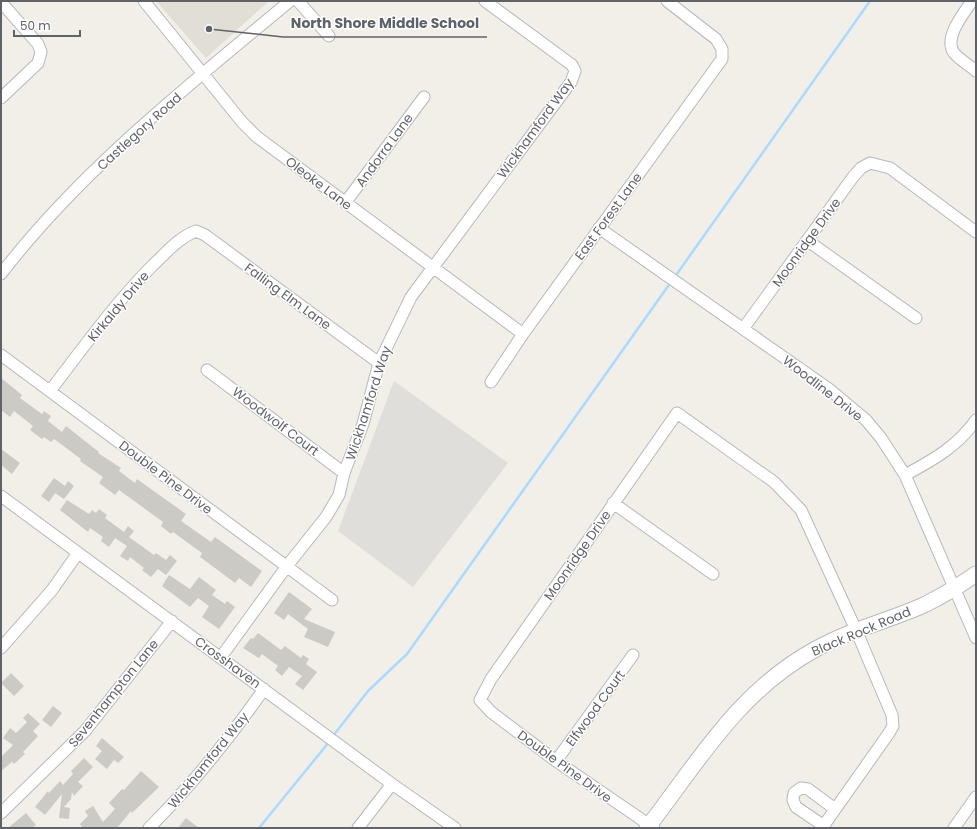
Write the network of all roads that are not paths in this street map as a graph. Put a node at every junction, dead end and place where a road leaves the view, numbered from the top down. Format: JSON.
{"nodes":[{"id":1,"x":144,"y":1,"type":"edge"},
{"id":2,"x":290,"y":1,"type":"edge"},
{"id":3,"x":298,"y":1,"type":"edge"},
{"id":4,"x":485,"y":1,"type":"edge"},
{"id":5,"x":667,"y":1,"type":"edge"},
{"id":6,"x":972,"y":1,"type":"edge"},
{"id":7,"x":1,"y":2,"type":"edge"},
{"id":8,"x":329,"y":36,"type":"dead end"},
{"id":9,"x":976,"y":70,"type":"edge"},
{"id":10,"x":203,"y":73,"type":"junction"},
{"id":11,"x":424,"y":97,"type":"dead end"},
{"id":12,"x":1,"y":98,"type":"edge"},
{"id":13,"x":345,"y":203,"type":"junction"},
{"id":14,"x":599,"y":228,"type":"junction"},
{"id":15,"x":196,"y":231,"type":"joint"},
{"id":16,"x":976,"y":232,"type":"edge"},
{"id":17,"x":808,"y":240,"type":"junction"},
{"id":18,"x":432,"y":266,"type":"junction"},
{"id":19,"x":1,"y":274,"type":"edge"},
{"id":20,"x":916,"y":318,"type":"dead end"},
{"id":21,"x":743,"y":329,"type":"junction"},
{"id":22,"x":523,"y":334,"type":"junction"},
{"id":23,"x":1,"y":355,"type":"edge"},
{"id":24,"x":379,"y":363,"type":"junction"},
{"id":25,"x":207,"y":370,"type":"dead end"},
{"id":26,"x":491,"y":382,"type":"dead end"},
{"id":27,"x":50,"y":391,"type":"junction"},
{"id":28,"x":976,"y":420,"type":"edge"},
{"id":29,"x":344,"y":473,"type":"junction"},
{"id":30,"x":905,"y":475,"type":"junction"},
{"id":31,"x":1,"y":496,"type":"edge"},
{"id":32,"x":613,"y":503,"type":"junction"},
{"id":33,"x":78,"y":553,"type":"junction"},
{"id":34,"x":287,"y":566,"type":"junction"},
{"id":35,"x":713,"y":574,"type":"dead end"},
{"id":36,"x":976,"y":574,"type":"edge"},
{"id":37,"x":955,"y":588,"type":"junction"},
{"id":38,"x":332,"y":600,"type":"dead end"},
{"id":39,"x":172,"y":621,"type":"junction"},
{"id":40,"x":856,"y":630,"type":"junction"},
{"id":41,"x":976,"y":638,"type":"edge"},
{"id":42,"x":1,"y":648,"type":"edge"},
{"id":43,"x":633,"y":655,"type":"dead end"},
{"id":44,"x":221,"y":657,"type":"junction"},
{"id":45,"x":264,"y":689,"type":"junction"},
{"id":46,"x":480,"y":700,"type":"joint"},
{"id":47,"x":556,"y":761,"type":"junction"},
{"id":48,"x":392,"y":784,"type":"junction"},
{"id":49,"x":974,"y":802,"type":"edge"},
{"id":50,"x":835,"y":809,"type":"junction"},
{"id":51,"x":1,"y":813,"type":"edge"},
{"id":52,"x":650,"y":827,"type":"edge"},
{"id":53,"x":823,"y":827,"type":"edge"},
{"id":54,"x":149,"y":828,"type":"edge"},
{"id":55,"x":358,"y":828,"type":"edge"},
{"id":56,"x":455,"y":828,"type":"edge"},
{"id":57,"x":954,"y":828,"type":"edge"}],
"edges":[{"from":1,"to":10,"type":"street","name":"Oleoke Lane"},
{"from":2,"to":10,"type":"street","name":"Castlegory Road"},
{"from":3,"to":8,"type":"street"},
{"from":4,"to":18,"type":"street","name":"Wickhamford Way"},
{"from":5,"to":14,"type":"street","name":"East Forest Lane"},
{"from":6,"to":9,"type":"street"},
{"from":7,"to":12,"type":"street"},
{"from":10,"to":13,"type":"street","name":"Oleoke Lane"},
{"from":10,"to":19,"type":"street","name":"Castlegory Road"},
{"from":11,"to":13,"type":"street","name":"Andorra Lane"},
{"from":13,"to":18,"type":"street","name":"Oleoke Lane"},
{"from":14,"to":21,"type":"street","name":"Woodline Drive"},
{"from":14,"to":22,"type":"street","name":"East Forest Lane"},
{"from":15,"to":24,"type":"street","name":"Falling Elm Lane"},
{"from":15,"to":27,"type":"street","name":"Kirkaldy Drive"},
{"from":16,"to":17,"type":"street","name":"Moonridge Drive"},
{"from":17,"to":20,"type":"street"},
{"from":17,"to":21,"type":"street","name":"Moonridge Drive"},
{"from":18,"to":22,"type":"street","name":"Oleoke Lane"},
{"from":18,"to":24,"type":"street","name":"Wickhamford Way"},
{"from":21,"to":30,"type":"street","name":"Woodline Drive"},
{"from":22,"to":26,"type":"street","name":"East Forest Lane"},
{"from":23,"to":27,"type":"street","name":"Double Pine Drive"},
{"from":24,"to":29,"type":"street","name":"Wickhamford Way"},
{"from":25,"to":29,"type":"street","name":"Woodwolf Court"},
{"from":27,"to":34,"type":"street","name":"Double Pine Drive"},
{"from":28,"to":30,"type":"street"},
{"from":29,"to":34,"type":"street","name":"Wickhamford Way"},
{"from":30,"to":37,"type":"street","name":"Woodline Drive"},
{"from":31,"to":33,"type":"street","name":"Crosshaven"},
{"from":32,"to":35,"type":"street"},
{"from":32,"to":40,"type":"street","name":"Moonridge Drive"},
{"from":32,"to":46,"type":"street","name":"Moonridge Drive"},
{"from":33,"to":39,"type":"street","name":"Crosshaven"},
{"from":33,"to":42,"type":"street"},
{"from":34,"to":38,"type":"street","name":"Double Pine Drive"},
{"from":34,"to":44,"type":"street","name":"Wickhamford Way"},
{"from":36,"to":37,"type":"street","name":"Black Rock Road"},
{"from":37,"to":40,"type":"street","name":"Black Rock Road"},
{"from":37,"to":41,"type":"street","name":"Woodline Drive"},
{"from":39,"to":44,"type":"street","name":"Crosshaven"},
{"from":39,"to":51,"type":"street","name":"Sevenhampton Lane"},
{"from":40,"to":50,"type":"street"},
{"from":40,"to":52,"type":"street","name":"Black Rock Road"},
{"from":43,"to":47,"type":"street","name":"Elfwood Court"},
{"from":44,"to":45,"type":"street","name":"Crosshaven"},
{"from":45,"to":48,"type":"street","name":"Crosshaven"},
{"from":45,"to":54,"type":"street","name":"Wickhamford Way"},
{"from":46,"to":47,"type":"street","name":"Double Pine Drive"},
{"from":47,"to":52,"type":"street","name":"Double Pine Drive"},
{"from":48,"to":55,"type":"street"},
{"from":48,"to":56,"type":"street","name":"Crosshaven"},
{"from":49,"to":57,"type":"street"},
{"from":50,"to":53,"type":"street"},
{"from":50,"to":53,"type":"street"}]}
